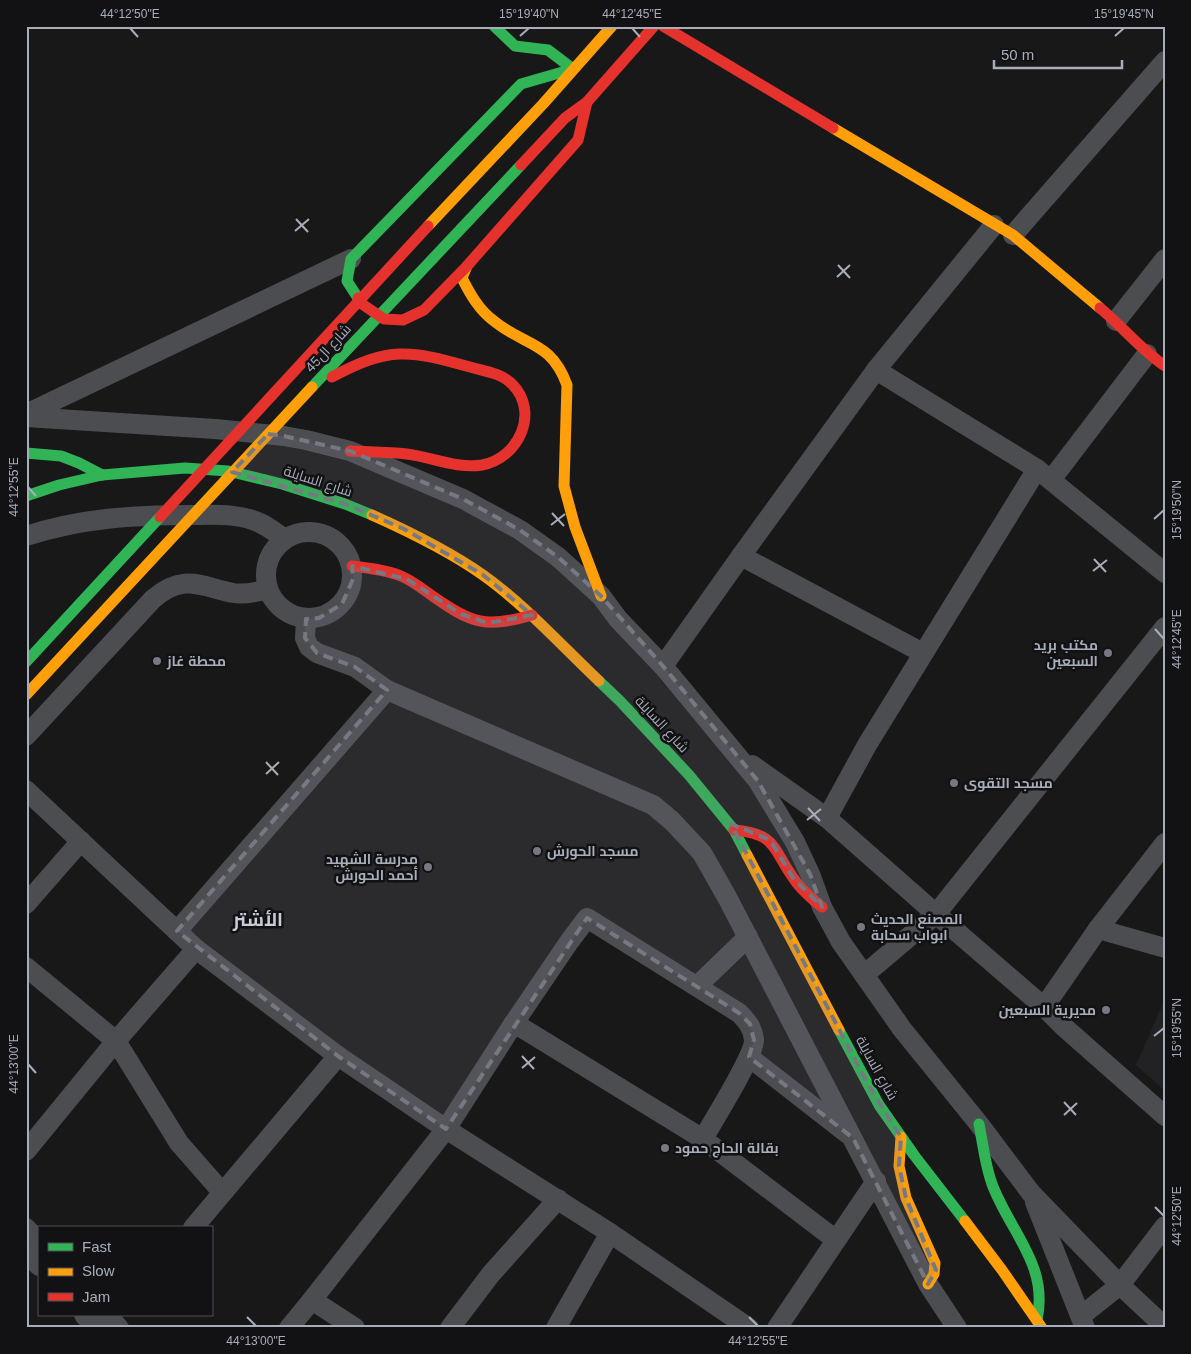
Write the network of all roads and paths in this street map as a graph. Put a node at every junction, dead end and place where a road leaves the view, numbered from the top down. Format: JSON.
{"nodes":[{"id":1,"x":494,"y":26,"type":"edge"},
{"id":2,"x":612,"y":26,"type":"edge"},
{"id":3,"x":654,"y":26,"type":"edge"},
{"id":4,"x":663,"y":26,"type":"edge"},
{"id":5,"x":544,"y":34,"type":"dead end"},
{"id":6,"x":548,"y":50,"type":"junction"},
{"id":7,"x":1165,"y":61,"type":"edge"},
{"id":8,"x":573,"y":69,"type":"junction"},
{"id":9,"x":587,"y":102,"type":"junction"},
{"id":10,"x":994,"y":225,"type":"junction"},
{"id":11,"x":1013,"y":235,"type":"junction"},
{"id":12,"x":350,"y":259,"type":"junction"},
{"id":13,"x":1165,"y":260,"type":"edge"},
{"id":14,"x":467,"y":266,"type":"junction"},
{"id":15,"x":1116,"y":320,"type":"junction"},
{"id":16,"x":1147,"y":354,"type":"junction"},
{"id":17,"x":1165,"y":366,"type":"edge"},
{"id":18,"x":876,"y":370,"type":"junction"},
{"id":19,"x":309,"y":390,"type":"junction"},
{"id":20,"x":26,"y":416,"type":"edge"},
{"id":21,"x":350,"y":451,"type":"junction"},
{"id":22,"x":26,"y":453,"type":"edge"},
{"id":23,"x":1044,"y":474,"type":"junction"},
{"id":24,"x":102,"y":475,"type":"junction"},
{"id":25,"x":26,"y":496,"type":"edge"},
{"id":26,"x":26,"y":536,"type":"edge"},
{"id":27,"x":285,"y":539,"type":"junction"},
{"id":28,"x":741,"y":556,"type":"junction"},
{"id":29,"x":352,"y":566,"type":"junction"},
{"id":30,"x":1165,"y":572,"type":"edge"},
{"id":31,"x":268,"y":589,"type":"junction"},
{"id":32,"x":601,"y":596,"type":"junction"},
{"id":33,"x":532,"y":615,"type":"junction"},
{"id":34,"x":306,"y":619,"type":"junction"},
{"id":35,"x":1165,"y":626,"type":"edge"},
{"id":36,"x":923,"y":653,"type":"junction"},
{"id":37,"x":26,"y":662,"type":"edge"},
{"id":38,"x":663,"y":666,"type":"junction"},
{"id":39,"x":387,"y":690,"type":"junction"},
{"id":40,"x":26,"y":695,"type":"edge"},
{"id":41,"x":26,"y":736,"type":"edge"},
{"id":42,"x":736,"y":754,"type":"junction"},
{"id":43,"x":26,"y":790,"type":"edge"},
{"id":44,"x":828,"y":818,"type":"junction"},
{"id":45,"x":734,"y":830,"type":"junction"},
{"id":46,"x":81,"y":841,"type":"junction"},
{"id":47,"x":1165,"y":843,"type":"edge"},
{"id":48,"x":26,"y":904,"type":"edge"},
{"id":49,"x":822,"y":907,"type":"junction"},
{"id":50,"x":936,"y":914,"type":"junction"},
{"id":51,"x":1098,"y":929,"type":"junction"},
{"id":52,"x":177,"y":931,"type":"junction"},
{"id":53,"x":748,"y":937,"type":"junction"},
{"id":54,"x":1165,"y":948,"type":"edge"},
{"id":55,"x":196,"y":949,"type":"junction"},
{"id":56,"x":26,"y":968,"type":"edge"},
{"id":57,"x":864,"y":975,"type":"junction"},
{"id":58,"x":697,"y":986,"type":"junction"},
{"id":59,"x":1044,"y":1007,"type":"junction"},
{"id":60,"x":514,"y":1022,"type":"junction"},
{"id":61,"x":116,"y":1041,"type":"junction"},
{"id":62,"x":338,"y":1056,"type":"junction"},
{"id":63,"x":749,"y":1058,"type":"junction"},
{"id":64,"x":1165,"y":1116,"type":"edge"},
{"id":65,"x":979,"y":1124,"type":"junction"},
{"id":66,"x":446,"y":1128,"type":"junction"},
{"id":67,"x":902,"y":1137,"type":"junction"},
{"id":68,"x":853,"y":1138,"type":"junction"},
{"id":69,"x":703,"y":1139,"type":"junction"},
{"id":70,"x":26,"y":1151,"type":"edge"},
{"id":71,"x":876,"y":1181,"type":"junction"},
{"id":72,"x":222,"y":1192,"type":"junction"},
{"id":73,"x":1031,"y":1193,"type":"junction"},
{"id":74,"x":558,"y":1199,"type":"junction"},
{"id":75,"x":195,"y":1226,"type":"edge"},
{"id":76,"x":1165,"y":1226,"type":"edge"},
{"id":77,"x":26,"y":1228,"type":"edge"},
{"id":78,"x":610,"y":1233,"type":"junction"},
{"id":79,"x":836,"y":1240,"type":"junction"},
{"id":80,"x":38,"y":1241,"type":"edge"},
{"id":81,"x":26,"y":1252,"type":"edge"},
{"id":82,"x":38,"y":1265,"type":"edge"},
{"id":83,"x":928,"y":1284,"type":"junction"},
{"id":84,"x":1120,"y":1285,"type":"junction"},
{"id":85,"x":312,"y":1300,"type":"junction"},
{"id":86,"x":88,"y":1316,"type":"edge"},
{"id":87,"x":111,"y":1322,"type":"edge"},
{"id":88,"x":1083,"y":1322,"type":"edge"},
{"id":89,"x":1040,"y":1324,"type":"edge"},
{"id":90,"x":1165,"y":1327,"type":"edge"},
{"id":91,"x":289,"y":1328,"type":"edge"},
{"id":92,"x":355,"y":1328,"type":"edge"},
{"id":93,"x":450,"y":1328,"type":"edge"},
{"id":94,"x":556,"y":1328,"type":"edge"},
{"id":95,"x":749,"y":1328,"type":"edge"},
{"id":96,"x":777,"y":1328,"type":"edge"},
{"id":97,"x":957,"y":1328,"type":"edge"}],
"edges":[{"from":1,"to":6,"type":"main road"},
{"from":2,"to":8,"type":"main road","name":"شارع ال45"},
{"from":3,"to":9,"type":"main road","name":"شارع ال45"},
{"from":4,"to":10,"type":"main road"},
{"from":5,"to":6,"type":"main road"},
{"from":6,"to":8,"type":"main road"},
{"from":7,"to":11,"type":"street"},
{"from":8,"to":12,"type":"main road"},
{"from":8,"to":37,"type":"main road","name":"شارع ال45"},
{"from":9,"to":14,"type":"main road"},
{"from":9,"to":19,"type":"main road","name":"شارع ال45"},
{"from":10,"to":11,"type":"main road"},
{"from":10,"to":18,"type":"street"},
{"from":11,"to":15,"type":"main road"},
{"from":12,"to":14,"type":"main road"},
{"from":12,"to":20,"type":"street"},
{"from":13,"to":15,"type":"street"},
{"from":14,"to":32,"type":"main road"},
{"from":15,"to":16,"type":"main road"},
{"from":16,"to":17,"type":"main road"},
{"from":16,"to":23,"type":"street"},
{"from":18,"to":23,"type":"street"},
{"from":18,"to":28,"type":"street"},
{"from":19,"to":21,"type":"main road"},
{"from":19,"to":40,"type":"main road","name":"شارع ال45"},
{"from":20,"to":21,"type":"street"},
{"from":21,"to":32,"type":"street"},
{"from":22,"to":24,"type":"main road"},
{"from":23,"to":30,"type":"street"},
{"from":23,"to":36,"type":"street"},
{"from":24,"to":25,"type":"main road","name":"شارع السايلة"},
{"from":24,"to":33,"type":"main road","name":"شارع السايلة"},
{"from":26,"to":27,"type":"street"},
{"from":27,"to":29,"type":"street"},
{"from":27,"to":31,"type":"street"},
{"from":28,"to":36,"type":"street"},
{"from":28,"to":38,"type":"street"},
{"from":29,"to":33,"type":"main road"},
{"from":29,"to":34,"type":"street"},
{"from":31,"to":34,"type":"street"},
{"from":31,"to":41,"type":"street"},
{"from":32,"to":38,"type":"street"},
{"from":33,"to":45,"type":"main road","name":"شارع السايلة"},
{"from":34,"to":39,"type":"street"},
{"from":35,"to":50,"type":"street"},
{"from":36,"to":44,"type":"street"},
{"from":38,"to":42,"type":"street"},
{"from":39,"to":52,"type":"street"},
{"from":39,"to":53,"type":"street"},
{"from":42,"to":44,"type":"street"},
{"from":42,"to":49,"type":"street"},
{"from":43,"to":46,"type":"street"},
{"from":44,"to":50,"type":"street"},
{"from":45,"to":49,"type":"main road"},
{"from":45,"to":67,"type":"main road","name":"شارع السايلة"},
{"from":46,"to":48,"type":"street"},
{"from":46,"to":52,"type":"street"},
{"from":47,"to":51,"type":"street"},
{"from":49,"to":57,"type":"street"},
{"from":50,"to":57,"type":"street"},
{"from":50,"to":59,"type":"street"},
{"from":51,"to":54,"type":"street"},
{"from":51,"to":59,"type":"street"},
{"from":52,"to":55,"type":"street"},
{"from":53,"to":58,"type":"street"},
{"from":53,"to":68,"type":"street"},
{"from":55,"to":61,"type":"street"},
{"from":55,"to":62,"type":"street"},
{"from":56,"to":61,"type":"street"},
{"from":57,"to":65,"type":"street"},
{"from":58,"to":60,"type":"street"},
{"from":58,"to":63,"type":"street"},
{"from":59,"to":64,"type":"street"},
{"from":60,"to":66,"type":"street"},
{"from":60,"to":69,"type":"street"},
{"from":61,"to":70,"type":"street"},
{"from":61,"to":72,"type":"street"},
{"from":62,"to":66,"type":"street"},
{"from":62,"to":72,"type":"street"},
{"from":63,"to":68,"type":"street"},
{"from":63,"to":69,"type":"street"},
{"from":65,"to":73,"type":"street"},
{"from":65,"to":89,"type":"main road"},
{"from":66,"to":74,"type":"street"},
{"from":66,"to":85,"type":"street"},
{"from":67,"to":83,"type":"main road"},
{"from":67,"to":89,"type":"main road","name":"شارع السايلة"},
{"from":68,"to":71,"type":"street"},
{"from":69,"to":79,"type":"street"},
{"from":71,"to":79,"type":"street"},
{"from":71,"to":83,"type":"street"},
{"from":72,"to":75,"type":"street"},
{"from":73,"to":84,"type":"street"},
{"from":73,"to":88,"type":"street"},
{"from":74,"to":78,"type":"street"},
{"from":74,"to":93,"type":"street"},
{"from":76,"to":84,"type":"street"},
{"from":77,"to":80,"type":"street"},
{"from":78,"to":94,"type":"street"},
{"from":78,"to":95,"type":"street"},
{"from":79,"to":96,"type":"street"},
{"from":81,"to":82,"type":"street"},
{"from":83,"to":97,"type":"street"},
{"from":84,"to":88,"type":"street"},
{"from":84,"to":90,"type":"street"},
{"from":85,"to":91,"type":"street"},
{"from":85,"to":92,"type":"street"},
{"from":86,"to":87,"type":"street"}]}
